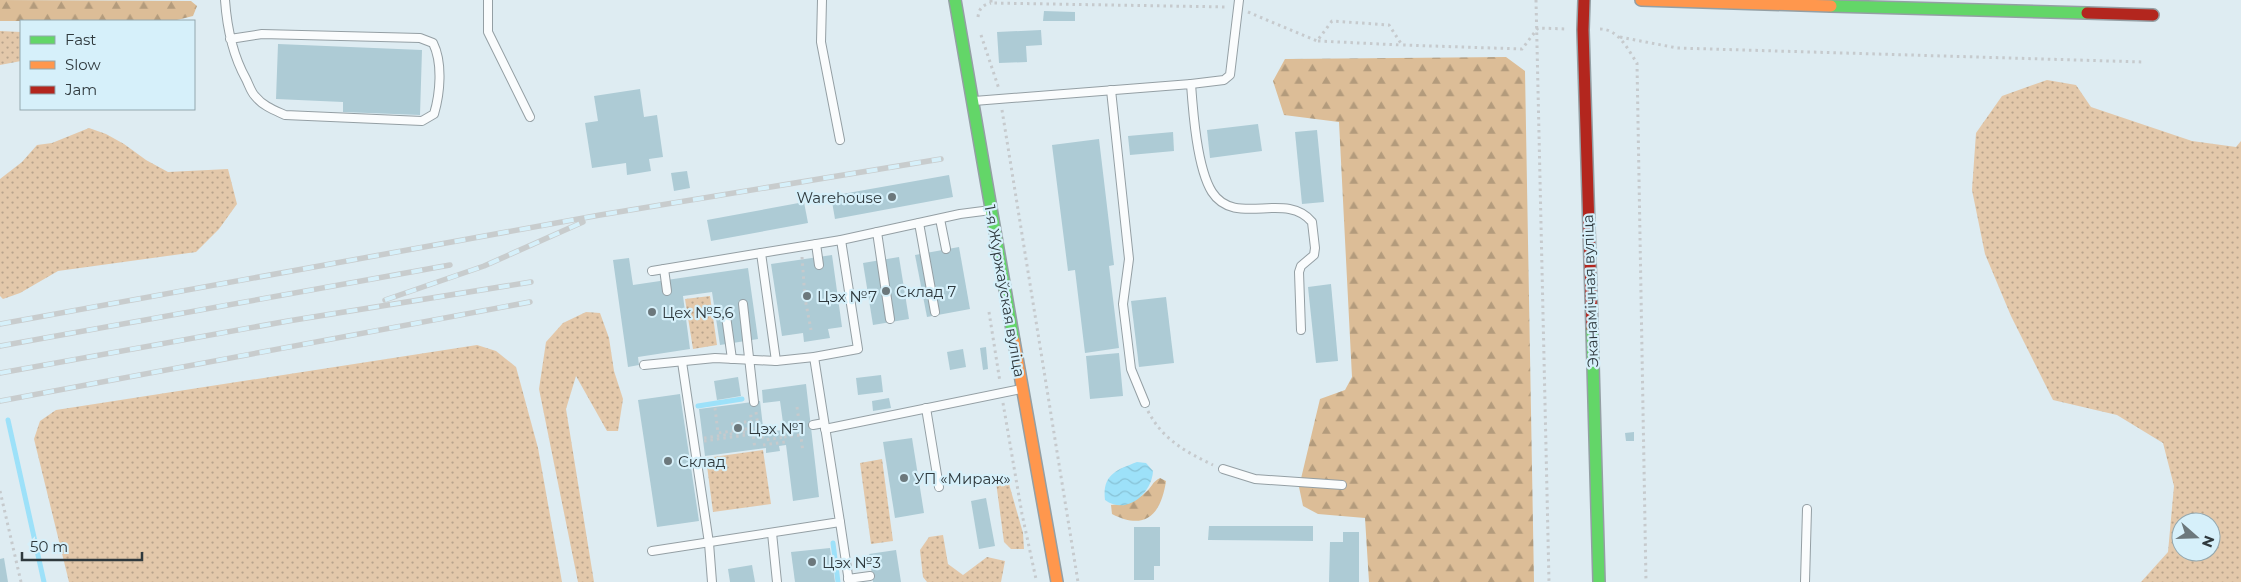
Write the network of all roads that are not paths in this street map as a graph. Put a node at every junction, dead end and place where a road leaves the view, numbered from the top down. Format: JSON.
{"nodes":[{"id":1,"x":225,"y":0,"type":"edge"},
{"id":2,"x":488,"y":0,"type":"edge"},
{"id":3,"x":822,"y":0,"type":"edge"},
{"id":4,"x":955,"y":0,"type":"edge"},
{"id":5,"x":1584,"y":0,"type":"edge"},
{"id":6,"x":1641,"y":0,"type":"edge"},
{"id":7,"x":1238,"y":4,"type":"edge"},
{"id":8,"x":2153,"y":15,"type":"dead end"},
{"id":9,"x":230,"y":39,"type":"junction"},
{"id":10,"x":1191,"y":84,"type":"junction"},
{"id":11,"x":1110,"y":90,"type":"junction"},
{"id":12,"x":974,"y":101,"type":"junction"},
{"id":13,"x":530,"y":117,"type":"dead end"},
{"id":14,"x":840,"y":140,"type":"dead end"},
{"id":15,"x":991,"y":210,"type":"junction"},
{"id":16,"x":940,"y":219,"type":"junction"},
{"id":17,"x":918,"y":223,"type":"junction"},
{"id":18,"x":877,"y":232,"type":"junction"},
{"id":19,"x":841,"y":240,"type":"junction"},
{"id":20,"x":816,"y":244,"type":"junction"},
{"id":21,"x":946,"y":250,"type":"dead end"},
{"id":22,"x":761,"y":253,"type":"junction"},
{"id":23,"x":819,"y":265,"type":"dead end"},
{"id":24,"x":664,"y":269,"type":"junction"},
{"id":25,"x":652,"y":271,"type":"dead end"},
{"id":26,"x":668,"y":291,"type":"dead end"},
{"id":27,"x":743,"y":304,"type":"dead end"},
{"id":28,"x":935,"y":312,"type":"dead end"},
{"id":29,"x":726,"y":316,"type":"dead end"},
{"id":30,"x":890,"y":319,"type":"dead end"},
{"id":31,"x":1301,"y":330,"type":"dead end"},
{"id":32,"x":814,"y":357,"type":"junction"},
{"id":33,"x":732,"y":359,"type":"junction"},
{"id":34,"x":748,"y":360,"type":"junction"},
{"id":35,"x":776,"y":361,"type":"junction"},
{"id":36,"x":682,"y":362,"type":"junction"},
{"id":37,"x":644,"y":365,"type":"dead end"},
{"id":38,"x":1021,"y":389,"type":"junction"},
{"id":39,"x":752,"y":402,"type":"road end"},
{"id":40,"x":1145,"y":403,"type":"road end"},
{"id":41,"x":926,"y":408,"type":"junction"},
{"id":42,"x":813,"y":425,"type":"dead end"},
{"id":43,"x":824,"y":426,"type":"junction"},
{"id":44,"x":1223,"y":469,"type":"road end"},
{"id":45,"x":1342,"y":485,"type":"dead end"},
{"id":46,"x":939,"y":487,"type":"dead end"},
{"id":47,"x":1806,"y":509,"type":"dead end"},
{"id":48,"x":840,"y":522,"type":"junction"},
{"id":49,"x":772,"y":533,"type":"junction"},
{"id":50,"x":709,"y":543,"type":"junction"},
{"id":51,"x":652,"y":551,"type":"dead end"},
{"id":52,"x":870,"y":576,"type":"dead end"},
{"id":53,"x":849,"y":581,"type":"edge"},
{"id":54,"x":712,"y":582,"type":"edge"},
{"id":55,"x":778,"y":582,"type":"edge"},
{"id":56,"x":1057,"y":582,"type":"edge"},
{"id":57,"x":1599,"y":582,"type":"edge"},
{"id":58,"x":1805,"y":582,"type":"edge"}],
"edges":[{"from":1,"to":9,"type":"lane"},
{"from":2,"to":13,"type":"lane"},
{"from":3,"to":14,"type":"lane"},
{"from":4,"to":12,"type":"street","name":"1-я Журжаўская вуліца"},
{"from":5,"to":57,"type":"street","name":"Эканамічная вуліца"},
{"from":6,"to":8,"type":"street"},
{"from":7,"to":10,"type":"lane"},
{"from":9,"to":9,"type":"lane"},
{"from":10,"to":11,"type":"lane"},
{"from":10,"to":31,"type":"lane"},
{"from":11,"to":12,"type":"lane"},
{"from":11,"to":40,"type":"lane"},
{"from":12,"to":15,"type":"street","name":"1-я Журжаўская вуліца"},
{"from":15,"to":16,"type":"lane"},
{"from":15,"to":38,"type":"street","name":"1-я Журжаўская вуліца"},
{"from":16,"to":17,"type":"lane"},
{"from":16,"to":21,"type":"lane"},
{"from":17,"to":18,"type":"lane"},
{"from":17,"to":28,"type":"lane"},
{"from":18,"to":19,"type":"lane"},
{"from":18,"to":30,"type":"lane"},
{"from":19,"to":20,"type":"lane"},
{"from":19,"to":32,"type":"lane"},
{"from":20,"to":22,"type":"lane"},
{"from":20,"to":23,"type":"lane"},
{"from":22,"to":24,"type":"lane"},
{"from":22,"to":35,"type":"lane"},
{"from":24,"to":25,"type":"lane"},
{"from":24,"to":26,"type":"lane"},
{"from":27,"to":34,"type":"lane"},
{"from":29,"to":33,"type":"lane"},
{"from":32,"to":35,"type":"lane"},
{"from":32,"to":43,"type":"lane"},
{"from":33,"to":34,"type":"lane"},
{"from":33,"to":36,"type":"lane"},
{"from":34,"to":35,"type":"lane"},
{"from":34,"to":39,"type":"lane"},
{"from":36,"to":37,"type":"lane"},
{"from":36,"to":50,"type":"lane"},
{"from":38,"to":41,"type":"lane"},
{"from":38,"to":56,"type":"street","name":"1-я Журжаўская вуліца"},
{"from":41,"to":43,"type":"lane"},
{"from":41,"to":46,"type":"lane"},
{"from":42,"to":43,"type":"lane"},
{"from":43,"to":48,"type":"lane"},
{"from":44,"to":45,"type":"lane"},
{"from":47,"to":58,"type":"lane"},
{"from":48,"to":49,"type":"lane"},
{"from":48,"to":53,"type":"lane"},
{"from":49,"to":50,"type":"lane"},
{"from":49,"to":55,"type":"lane"},
{"from":50,"to":51,"type":"lane"},
{"from":50,"to":54,"type":"lane"},
{"from":52,"to":53,"type":"lane"}]}
